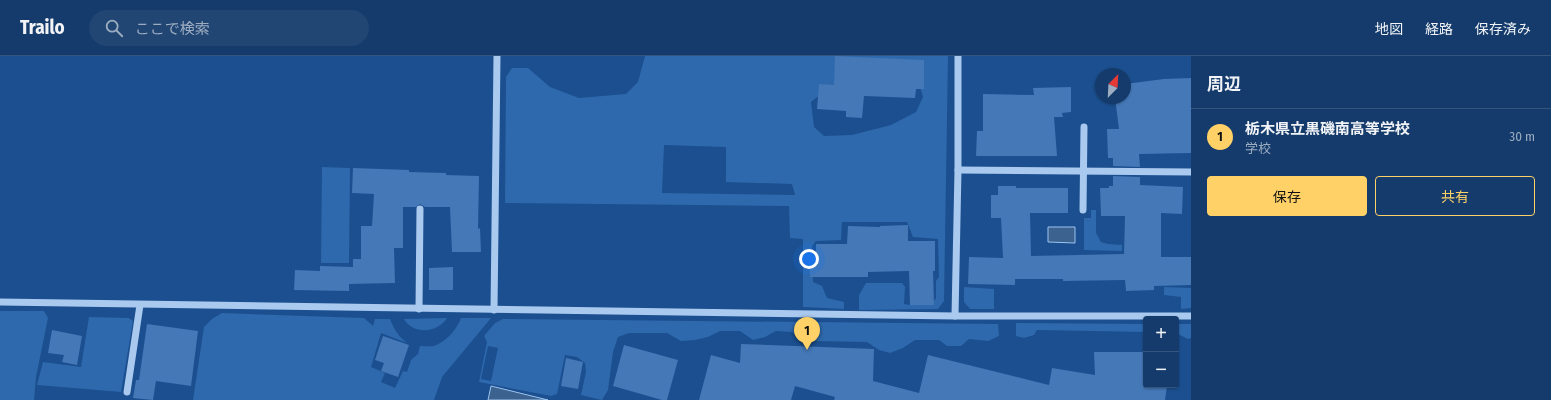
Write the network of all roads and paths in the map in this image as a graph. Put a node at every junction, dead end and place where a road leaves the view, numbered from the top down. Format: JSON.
{"nodes":[{"id":1,"x":497,"y":56,"type":"edge"},
{"id":2,"x":958,"y":56,"type":"edge"},
{"id":3,"x":1084,"y":127,"type":"dead end"},
{"id":4,"x":958,"y":170,"type":"junction"},
{"id":5,"x":1084,"y":171,"type":"junction"},
{"id":6,"x":1191,"y":172,"type":"edge"},
{"id":7,"x":420,"y":208,"type":"dead end"},
{"id":8,"x":1083,"y":210,"type":"dead end"},
{"id":9,"x":0,"y":302,"type":"edge"},
{"id":10,"x":140,"y":304,"type":"junction"},
{"id":11,"x":419,"y":309,"type":"junction"},
{"id":12,"x":494,"y":310,"type":"junction"},
{"id":13,"x":955,"y":316,"type":"junction"},
{"id":14,"x":1191,"y":316,"type":"edge"},
{"id":15,"x":127,"y":392,"type":"dead end"}],
"edges":[{"from":1,"to":12,"type":"street"},
{"from":2,"to":4,"type":"street"},
{"from":3,"to":5,"type":"street"},
{"from":4,"to":5,"type":"street"},
{"from":4,"to":13,"type":"street"},
{"from":5,"to":6,"type":"street"},
{"from":5,"to":8,"type":"street"},
{"from":7,"to":11,"type":"street"},
{"from":9,"to":10,"type":"street"},
{"from":10,"to":11,"type":"street"},
{"from":10,"to":15,"type":"street"},
{"from":11,"to":12,"type":"street"},
{"from":12,"to":13,"type":"street"},
{"from":13,"to":14,"type":"street"}]}
